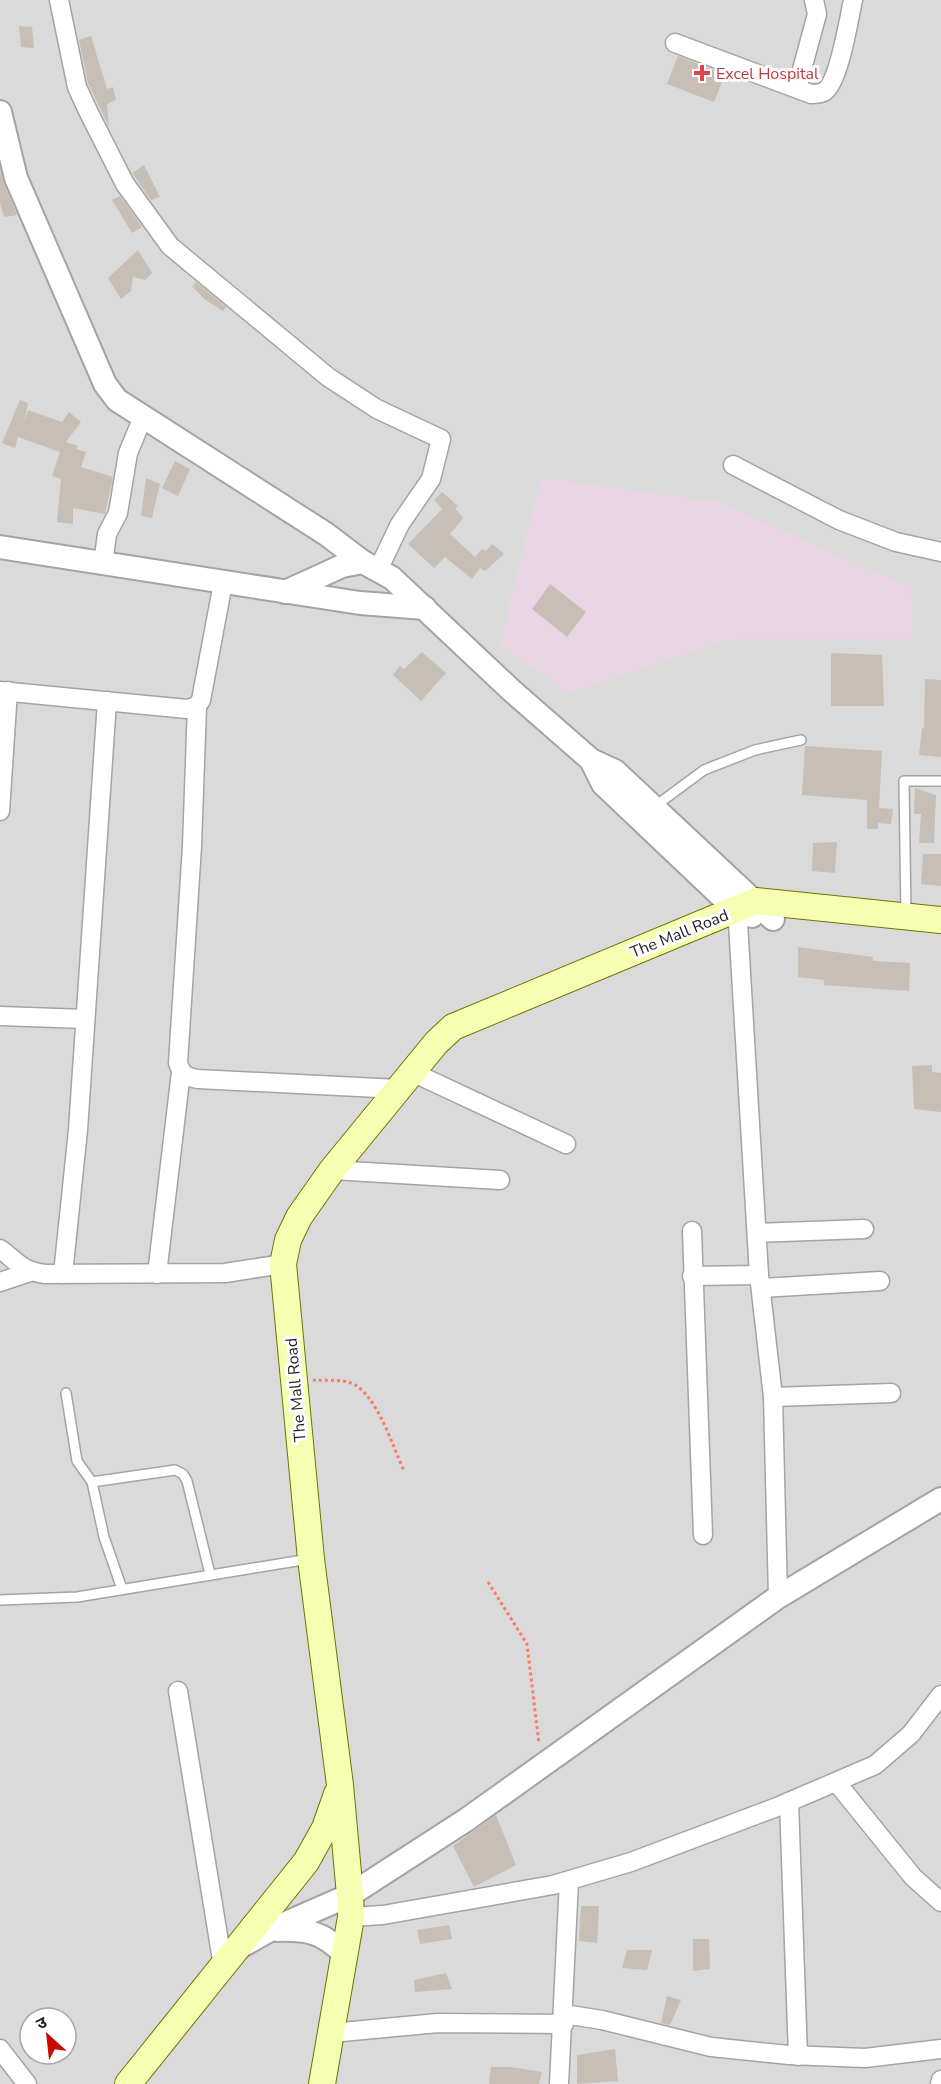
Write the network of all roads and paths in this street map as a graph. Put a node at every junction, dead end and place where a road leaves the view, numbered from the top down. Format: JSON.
{"nodes":[{"id":1,"x":59,"y":0,"type":"edge"},
{"id":2,"x":814,"y":0,"type":"edge"},
{"id":3,"x":853,"y":0,"type":"edge"},
{"id":4,"x":675,"y":43,"type":"dead end"},
{"id":5,"x":797,"y":88,"type":"junction"},
{"id":6,"x":0,"y":112,"type":"edge"},
{"id":7,"x":143,"y":417,"type":"junction"},
{"id":8,"x":733,"y":465,"type":"dead end"},
{"id":9,"x":0,"y":547,"type":"edge"},
{"id":10,"x":941,"y":552,"type":"edge"},
{"id":11,"x":103,"y":564,"type":"junction"},
{"id":12,"x":370,"y":566,"type":"junction"},
{"id":13,"x":223,"y":583,"type":"junction"},
{"id":14,"x":285,"y":592,"type":"junction"},
{"id":15,"x":425,"y":608,"type":"junction"},
{"id":16,"x":4,"y":691,"type":"edge"},
{"id":17,"x":107,"y":701,"type":"junction"},
{"id":18,"x":198,"y":706,"type":"junction"},
{"id":19,"x":801,"y":740,"type":"dead end"},
{"id":20,"x":591,"y":760,"type":"junction"},
{"id":21,"x":941,"y":781,"type":"edge"},
{"id":22,"x":654,"y":807,"type":"junction"},
{"id":23,"x":0,"y":811,"type":"edge"},
{"id":24,"x":752,"y":913,"type":"junction"},
{"id":25,"x":906,"y":917,"type":"junction"},
{"id":26,"x":941,"y":920,"type":"edge"},
{"id":27,"x":941,"y":937,"type":"edge"},
{"id":28,"x":0,"y":1016,"type":"edge"},
{"id":29,"x":86,"y":1019,"type":"junction"},
{"id":30,"x":181,"y":1072,"type":"junction"},
{"id":31,"x":405,"y":1081,"type":"junction"},
{"id":32,"x":566,"y":1144,"type":"dead end"},
{"id":33,"x":332,"y":1170,"type":"junction"},
{"id":34,"x":500,"y":1180,"type":"dead end"},
{"id":35,"x":864,"y":1229,"type":"dead end"},
{"id":36,"x":692,"y":1231,"type":"dead end"},
{"id":37,"x":756,"y":1233,"type":"junction"},
{"id":38,"x":0,"y":1249,"type":"edge"},
{"id":39,"x":283,"y":1264,"type":"junction"},
{"id":40,"x":30,"y":1272,"type":"junction"},
{"id":41,"x":63,"y":1274,"type":"junction"},
{"id":42,"x":157,"y":1274,"type":"junction"},
{"id":43,"x":692,"y":1276,"type":"junction"},
{"id":44,"x":760,"y":1281,"type":"junction"},
{"id":45,"x":880,"y":1281,"type":"dead end"},
{"id":46,"x":0,"y":1282,"type":"edge"},
{"id":47,"x":294,"y":1380,"type":"junction"},
{"id":48,"x":66,"y":1393,"type":"dead end"},
{"id":49,"x":891,"y":1394,"type":"dead end"},
{"id":50,"x":773,"y":1397,"type":"junction"},
{"id":51,"x":404,"y":1471,"type":"dead end"},
{"id":52,"x":92,"y":1482,"type":"junction"},
{"id":53,"x":941,"y":1499,"type":"edge"},
{"id":54,"x":703,"y":1535,"type":"dead end"},
{"id":55,"x":311,"y":1559,"type":"junction"},
{"id":56,"x":210,"y":1574,"type":"junction"},
{"id":57,"x":488,"y":1582,"type":"dead end"},
{"id":58,"x":122,"y":1589,"type":"junction"},
{"id":59,"x":778,"y":1597,"type":"junction"},
{"id":60,"x":0,"y":1600,"type":"edge"},
{"id":61,"x":178,"y":1691,"type":"dead end"},
{"id":62,"x":941,"y":1695,"type":"edge"},
{"id":63,"x":541,"y":1766,"type":"junction"},
{"id":64,"x":837,"y":1783,"type":"junction"},
{"id":65,"x":340,"y":1785,"type":"junction"},
{"id":66,"x":789,"y":1802,"type":"junction"},
{"id":67,"x":569,"y":1881,"type":"junction"},
{"id":68,"x":941,"y":1902,"type":"edge"},
{"id":69,"x":350,"y":1906,"type":"junction"},
{"id":70,"x":270,"y":1930,"type":"junction"},
{"id":71,"x":345,"y":1954,"type":"junction"},
{"id":72,"x":230,"y":1958,"type":"junction"},
{"id":73,"x":564,"y":2019,"type":"junction"},
{"id":74,"x":331,"y":2033,"type":"junction"},
{"id":75,"x":0,"y":2049,"type":"edge"},
{"id":76,"x":941,"y":2049,"type":"edge"},
{"id":77,"x":798,"y":2056,"type":"junction"},
{"id":78,"x":139,"y":2079,"type":"edge"},
{"id":79,"x":27,"y":2084,"type":"edge"},
{"id":80,"x":322,"y":2084,"type":"edge"},
{"id":81,"x":559,"y":2084,"type":"edge"}],
"edges":[{"from":1,"to":12,"type":"street"},
{"from":2,"to":5,"type":"street"},
{"from":3,"to":5,"type":"street"},
{"from":4,"to":5,"type":"street"},
{"from":6,"to":7,"type":"street"},
{"from":7,"to":11,"type":"street"},
{"from":7,"to":12,"type":"street"},
{"from":8,"to":10,"type":"street"},
{"from":9,"to":11,"type":"street"},
{"from":11,"to":13,"type":"street"},
{"from":12,"to":14,"type":"street"},
{"from":12,"to":15,"type":"street"},
{"from":13,"to":14,"type":"street"},
{"from":13,"to":18,"type":"street"},
{"from":14,"to":15,"type":"street"},
{"from":15,"to":20,"type":"street"},
{"from":16,"to":17,"type":"street"},
{"from":16,"to":23,"type":"street"},
{"from":17,"to":18,"type":"street"},
{"from":17,"to":29,"type":"street"},
{"from":18,"to":30,"type":"street"},
{"from":19,"to":22,"type":"lane"},
{"from":20,"to":22,"type":"street"},
{"from":20,"to":24,"type":"street"},
{"from":21,"to":25,"type":"lane"},
{"from":22,"to":24,"type":"street"},
{"from":24,"to":25,"type":"main road","name":"The Mall Road"},
{"from":24,"to":27,"type":"main road","name":"The Mall Road"},
{"from":24,"to":31,"type":"main road","name":"The Mall Road"},
{"from":24,"to":37,"type":"street"},
{"from":25,"to":26,"type":"main road","name":"The Mall Road"},
{"from":28,"to":29,"type":"street"},
{"from":29,"to":41,"type":"street"},
{"from":30,"to":31,"type":"street"},
{"from":30,"to":42,"type":"street"},
{"from":31,"to":32,"type":"street"},
{"from":31,"to":33,"type":"main road","name":"The Mall Road"},
{"from":33,"to":34,"type":"street"},
{"from":33,"to":39,"type":"main road","name":"The Mall Road"},
{"from":35,"to":37,"type":"street"},
{"from":36,"to":43,"type":"street"},
{"from":37,"to":44,"type":"street"},
{"from":38,"to":40,"type":"street"},
{"from":39,"to":42,"type":"street"},
{"from":39,"to":47,"type":"main road","name":"The Mall Road"},
{"from":40,"to":41,"type":"street"},
{"from":40,"to":46,"type":"street"},
{"from":41,"to":42,"type":"street"},
{"from":43,"to":44,"type":"street"},
{"from":43,"to":54,"type":"street"},
{"from":44,"to":45,"type":"street"},
{"from":44,"to":50,"type":"street"},
{"from":47,"to":51,"type":"path"},
{"from":47,"to":55,"type":"main road","name":"The Mall Road"},
{"from":48,"to":52,"type":"lane"},
{"from":49,"to":50,"type":"street"},
{"from":50,"to":59,"type":"street"},
{"from":52,"to":56,"type":"lane"},
{"from":52,"to":58,"type":"lane"},
{"from":53,"to":59,"type":"street"},
{"from":55,"to":56,"type":"lane"},
{"from":55,"to":65,"type":"main road","name":"The Mall Road"},
{"from":56,"to":58,"type":"lane"},
{"from":57,"to":63,"type":"path"},
{"from":58,"to":60,"type":"lane"},
{"from":59,"to":63,"type":"street"},
{"from":61,"to":72,"type":"street"},
{"from":62,"to":64,"type":"street"},
{"from":63,"to":69,"type":"street"},
{"from":64,"to":66,"type":"street"},
{"from":64,"to":68,"type":"street"},
{"from":65,"to":69,"type":"main road","name":"The Mall Road"},
{"from":65,"to":72,"type":"main road"},
{"from":66,"to":67,"type":"street"},
{"from":66,"to":77,"type":"street"},
{"from":67,"to":69,"type":"street"},
{"from":67,"to":73,"type":"street"},
{"from":69,"to":70,"type":"street"},
{"from":69,"to":71,"type":"main road","name":"The Mall Road"},
{"from":70,"to":71,"type":"street"},
{"from":70,"to":72,"type":"street"},
{"from":71,"to":74,"type":"main road","name":"The Mall Road"},
{"from":72,"to":78,"type":"main road"},
{"from":73,"to":74,"type":"street"},
{"from":73,"to":77,"type":"street"},
{"from":73,"to":81,"type":"street"},
{"from":74,"to":80,"type":"main road","name":"The Mall Road"},
{"from":75,"to":79,"type":"street"},
{"from":76,"to":77,"type":"street"}]}
